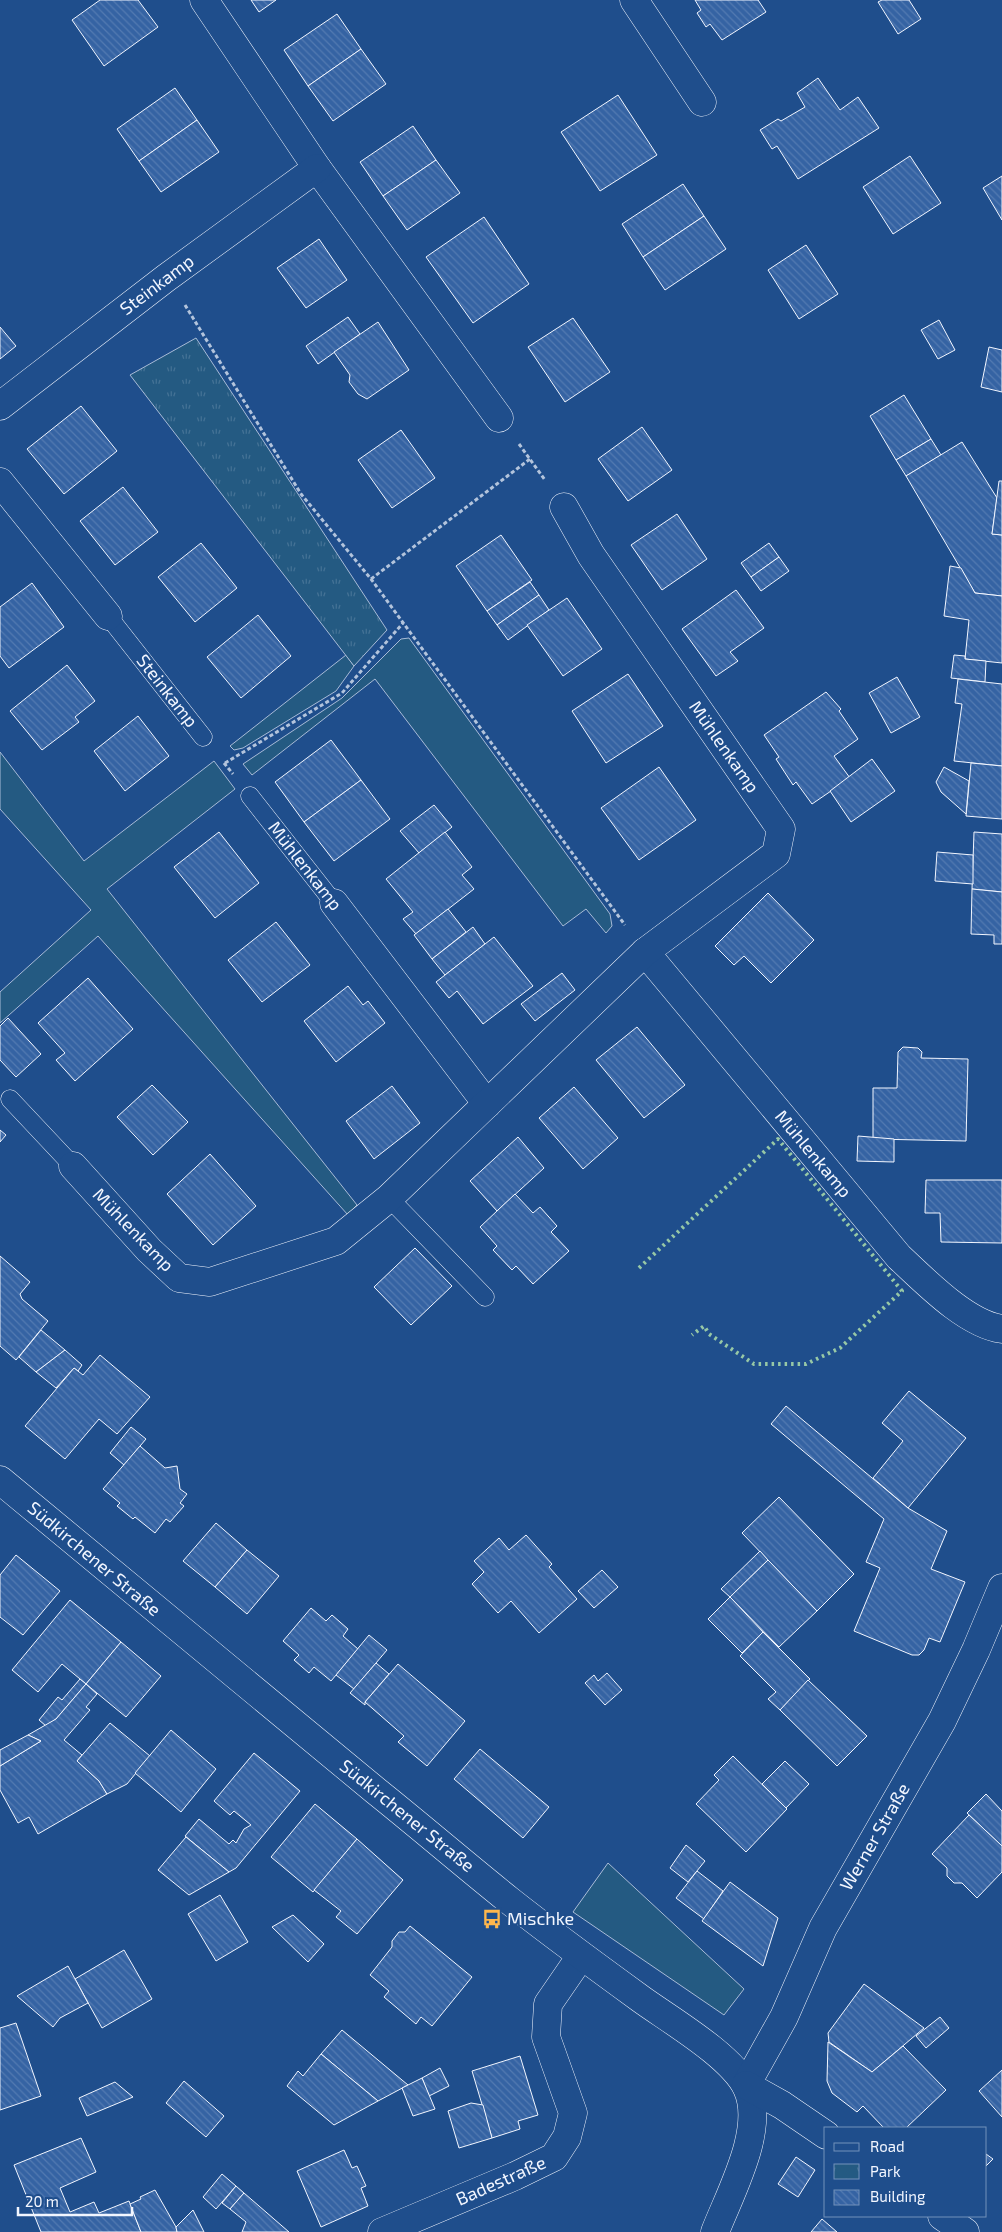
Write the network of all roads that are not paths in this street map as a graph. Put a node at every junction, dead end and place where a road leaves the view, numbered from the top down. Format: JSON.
{"nodes":[{"id":1,"x":204,"y":0,"type":"edge"},
{"id":2,"x":634,"y":0,"type":"edge"},
{"id":3,"x":702,"y":102,"type":"dead end"},
{"id":4,"x":317,"y":168,"type":"junction"},
{"id":5,"x":0,"y":406,"type":"edge"},
{"id":6,"x":499,"y":418,"type":"road end"},
{"id":7,"x":0,"y":482,"type":"edge"},
{"id":8,"x":564,"y":507,"type":"road end"},
{"id":9,"x":108,"y":616,"type":"joint"},
{"id":10,"x":203,"y":737,"type":"road end"},
{"id":11,"x":250,"y":796,"type":"road end"},
{"id":12,"x":334,"y":903,"type":"joint"},
{"id":13,"x":645,"y":952,"type":"junction"},
{"id":14,"x":10,"y":1099,"type":"dead end"},
{"id":15,"x":487,"y":1104,"type":"junction"},
{"id":16,"x":73,"y":1166,"type":"joint"},
{"id":17,"x":389,"y":1198,"type":"junction"},
{"id":18,"x":485,"y":1297,"type":"dead end"},
{"id":19,"x":1002,"y":1329,"type":"edge"},
{"id":20,"x":0,"y":1480,"type":"edge"},
{"id":21,"x":1002,"y":1588,"type":"edge"},
{"id":22,"x":581,"y":1956,"type":"junction"},
{"id":23,"x":746,"y":2085,"type":"junction"},
{"id":24,"x":824,"y":2134,"type":"edge"},
{"id":25,"x":944,"y":2217,"type":"edge"},
{"id":26,"x":382,"y":2232,"type":"edge"},
{"id":27,"x":715,"y":2232,"type":"edge"},
{"id":28,"x":966,"y":2232,"type":"edge"}],
"edges":[{"from":1,"to":4,"type":"street"},
{"from":2,"to":3,"type":"street"},
{"from":4,"to":5,"type":"street","name":"Steinkamp"},
{"from":4,"to":6,"type":"street"},
{"from":7,"to":9,"type":"street","name":"Steinkamp"},
{"from":8,"to":13,"type":"street","name":"Mühlenkamp"},
{"from":9,"to":10,"type":"lane","name":"Steinkamp"},
{"from":11,"to":12,"type":"lane","name":"Mühlenkamp"},
{"from":12,"to":15,"type":"street","name":"Mühlenkamp"},
{"from":13,"to":15,"type":"street","name":"Mühlenkamp"},
{"from":13,"to":19,"type":"street","name":"Mühlenkamp"},
{"from":14,"to":16,"type":"lane","name":"Mühlenkamp"},
{"from":15,"to":17,"type":"street","name":"Mühlenkamp"},
{"from":16,"to":17,"type":"street","name":"Mühlenkamp"},
{"from":17,"to":18,"type":"lane"},
{"from":20,"to":22,"type":"street","name":"Südkirchener Straße"},
{"from":21,"to":23,"type":"street","name":"Werner Straße"},
{"from":22,"to":23,"type":"street","name":"Südkirchener Straße"},
{"from":22,"to":26,"type":"street","name":"Badestraße"},
{"from":23,"to":24,"type":"street","name":"Südkirchener Straße"},
{"from":23,"to":27,"type":"street"},
{"from":25,"to":28,"type":"street"}]}
